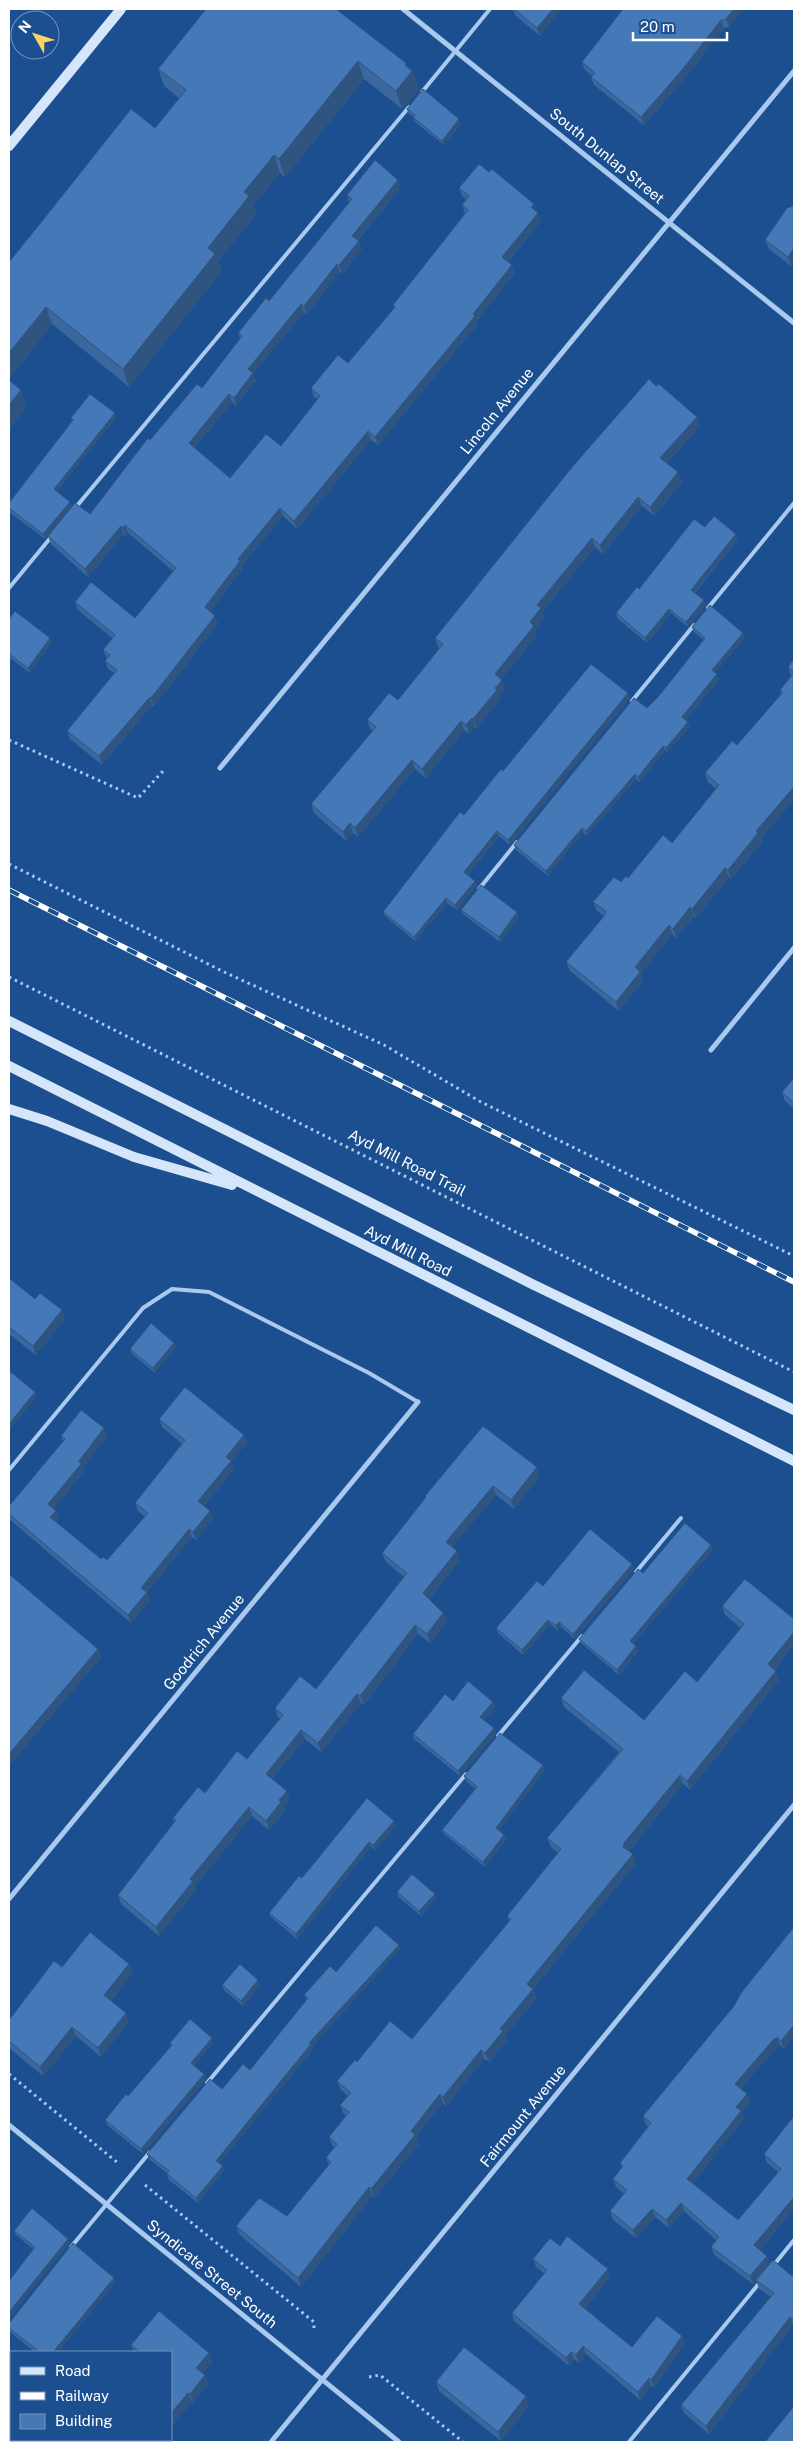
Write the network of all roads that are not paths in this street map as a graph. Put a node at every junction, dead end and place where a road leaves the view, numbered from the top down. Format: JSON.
{"nodes":[{"id":1,"x":121,"y":9,"type":"edge"},
{"id":2,"x":403,"y":9,"type":"edge"},
{"id":3,"x":490,"y":9,"type":"edge"},
{"id":4,"x":456,"y":51,"type":"junction"},
{"id":5,"x":794,"y":71,"type":"edge"},
{"id":6,"x":417,"y":98,"type":"edge"},
{"id":7,"x":411,"y":105,"type":"edge"},
{"id":8,"x":9,"y":146,"type":"edge"},
{"id":9,"x":669,"y":221,"type":"junction"},
{"id":10,"x":794,"y":323,"type":"edge"},
{"id":11,"x":794,"y":503,"type":"edge"},
{"id":12,"x":73,"y":511,"type":"edge"},
{"id":13,"x":54,"y":534,"type":"edge"},
{"id":14,"x":9,"y":588,"type":"edge"},
{"id":15,"x":706,"y":611,"type":"edge"},
{"id":16,"x":700,"y":619,"type":"edge"},
{"id":17,"x":630,"y":704,"type":"edge"},
{"id":18,"x":220,"y":768,"type":"dead end"},
{"id":19,"x":523,"y":835,"type":"edge"},
{"id":20,"x":473,"y":896,"type":"edge"},
{"id":21,"x":794,"y":948,"type":"edge"},
{"id":22,"x":9,"y":1021,"type":"edge"},
{"id":23,"x":711,"y":1050,"type":"dead end"},
{"id":24,"x":9,"y":1066,"type":"edge"},
{"id":25,"x":9,"y":1109,"type":"edge"},
{"id":26,"x":256,"y":1192,"type":"junction"},
{"id":27,"x":418,"y":1402,"type":"joint"},
{"id":28,"x":794,"y":1410,"type":"edge"},
{"id":29,"x":794,"y":1461,"type":"edge"},
{"id":30,"x":9,"y":1470,"type":"edge"},
{"id":31,"x":681,"y":1518,"type":"dead end"},
{"id":32,"x":630,"y":1579,"type":"edge"},
{"id":33,"x":585,"y":1632,"type":"edge"},
{"id":34,"x":496,"y":1739,"type":"edge"},
{"id":35,"x":470,"y":1770,"type":"edge"},
{"id":36,"x":794,"y":1805,"type":"edge"},
{"id":37,"x":9,"y":1898,"type":"edge"},
{"id":38,"x":202,"y":2090,"type":"edge"},
{"id":39,"x":9,"y":2125,"type":"edge"},
{"id":40,"x":151,"y":2151,"type":"edge"},
{"id":41,"x":106,"y":2204,"type":"junction"},
{"id":42,"x":794,"y":2240,"type":"edge"},
{"id":43,"x":69,"y":2250,"type":"edge"},
{"id":44,"x":770,"y":2270,"type":"edge"},
{"id":45,"x":764,"y":2278,"type":"edge"},
{"id":46,"x":323,"y":2380,"type":"junction"},
{"id":47,"x":271,"y":2442,"type":"edge"},
{"id":48,"x":399,"y":2442,"type":"edge"},
{"id":49,"x":629,"y":2442,"type":"edge"}],
"edges":[{"from":1,"to":8,"type":"main road"},
{"from":2,"to":4,"type":"street","name":"South Dunlap Street"},
{"from":3,"to":4,"type":"lane"},
{"from":4,"to":6,"type":"lane"},
{"from":4,"to":9,"type":"street","name":"South Dunlap Street"},
{"from":5,"to":9,"type":"street","name":"Lincoln Avenue"},
{"from":7,"to":12,"type":"lane"},
{"from":9,"to":10,"type":"street","name":"South Dunlap Street"},
{"from":9,"to":18,"type":"street","name":"Lincoln Avenue"},
{"from":11,"to":15,"type":"lane"},
{"from":13,"to":14,"type":"lane"},
{"from":16,"to":17,"type":"lane"},
{"from":19,"to":20,"type":"lane"},
{"from":21,"to":23,"type":"street"},
{"from":22,"to":28,"type":"main road","name":"Ayd Mill Road"},
{"from":24,"to":26,"type":"main road","name":"Ayd Mill Road"},
{"from":25,"to":26,"type":"main road"},
{"from":26,"to":29,"type":"main road","name":"Ayd Mill Road"},
{"from":27,"to":30,"type":"lane"},
{"from":27,"to":37,"type":"street","name":"Goodrich Avenue"},
{"from":31,"to":32,"type":"lane"},
{"from":33,"to":34,"type":"lane"},
{"from":35,"to":38,"type":"lane"},
{"from":36,"to":46,"type":"street","name":"Fairmount Avenue"},
{"from":39,"to":41,"type":"street","name":"Syndicate Street South"},
{"from":40,"to":41,"type":"lane"},
{"from":41,"to":43,"type":"lane"},
{"from":41,"to":46,"type":"street","name":"Syndicate Street South"},
{"from":42,"to":44,"type":"lane"},
{"from":45,"to":49,"type":"lane"},
{"from":46,"to":47,"type":"street","name":"Fairmount Avenue"},
{"from":46,"to":48,"type":"street","name":"Syndicate Street South"}]}
